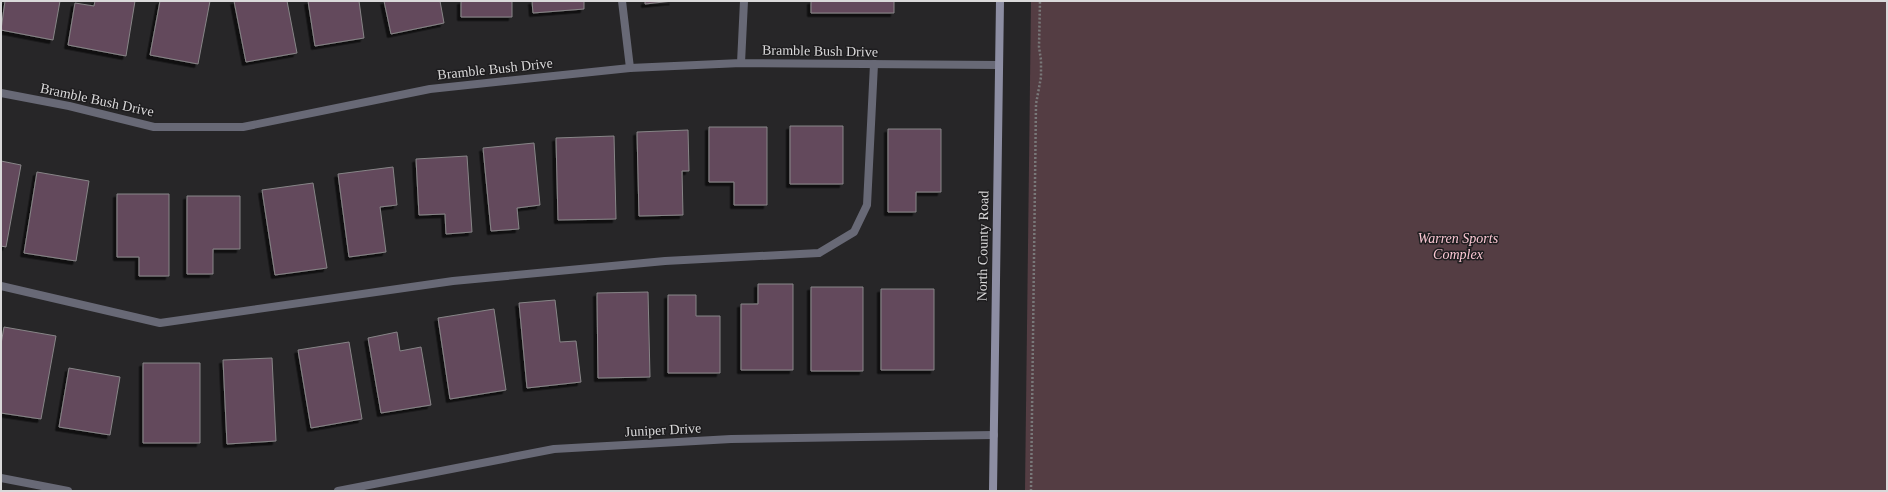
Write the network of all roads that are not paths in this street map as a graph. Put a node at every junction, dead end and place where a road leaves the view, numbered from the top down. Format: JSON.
{"nodes":[{"id":1,"x":622,"y":1,"type":"edge"},
{"id":2,"x":744,"y":1,"type":"edge"},
{"id":3,"x":1000,"y":1,"type":"edge"},
{"id":4,"x":740,"y":63,"type":"junction"},
{"id":5,"x":874,"y":64,"type":"junction"},
{"id":6,"x":999,"y":65,"type":"junction"},
{"id":7,"x":630,"y":68,"type":"junction"},
{"id":8,"x":1,"y":93,"type":"edge"},
{"id":9,"x":1,"y":286,"type":"edge"},
{"id":10,"x":994,"y":435,"type":"junction"},
{"id":11,"x":1,"y":478,"type":"edge"},
{"id":12,"x":68,"y":491,"type":"edge"},
{"id":13,"x":338,"y":491,"type":"edge"},
{"id":14,"x":993,"y":491,"type":"edge"}],
"edges":[{"from":1,"to":7,"type":"street"},
{"from":2,"to":4,"type":"street"},
{"from":3,"to":6,"type":"street","name":"North County Road"},
{"from":4,"to":5,"type":"street","name":"Bramble Bush Drive"},
{"from":4,"to":7,"type":"street","name":"Bramble Bush Drive"},
{"from":5,"to":6,"type":"street","name":"Bramble Bush Drive"},
{"from":5,"to":9,"type":"street"},
{"from":6,"to":10,"type":"street","name":"North County Road"},
{"from":7,"to":8,"type":"street","name":"Bramble Bush Drive"},
{"from":10,"to":13,"type":"street","name":"Juniper Drive"},
{"from":10,"to":14,"type":"street","name":"North County Road"},
{"from":11,"to":12,"type":"street"}]}
